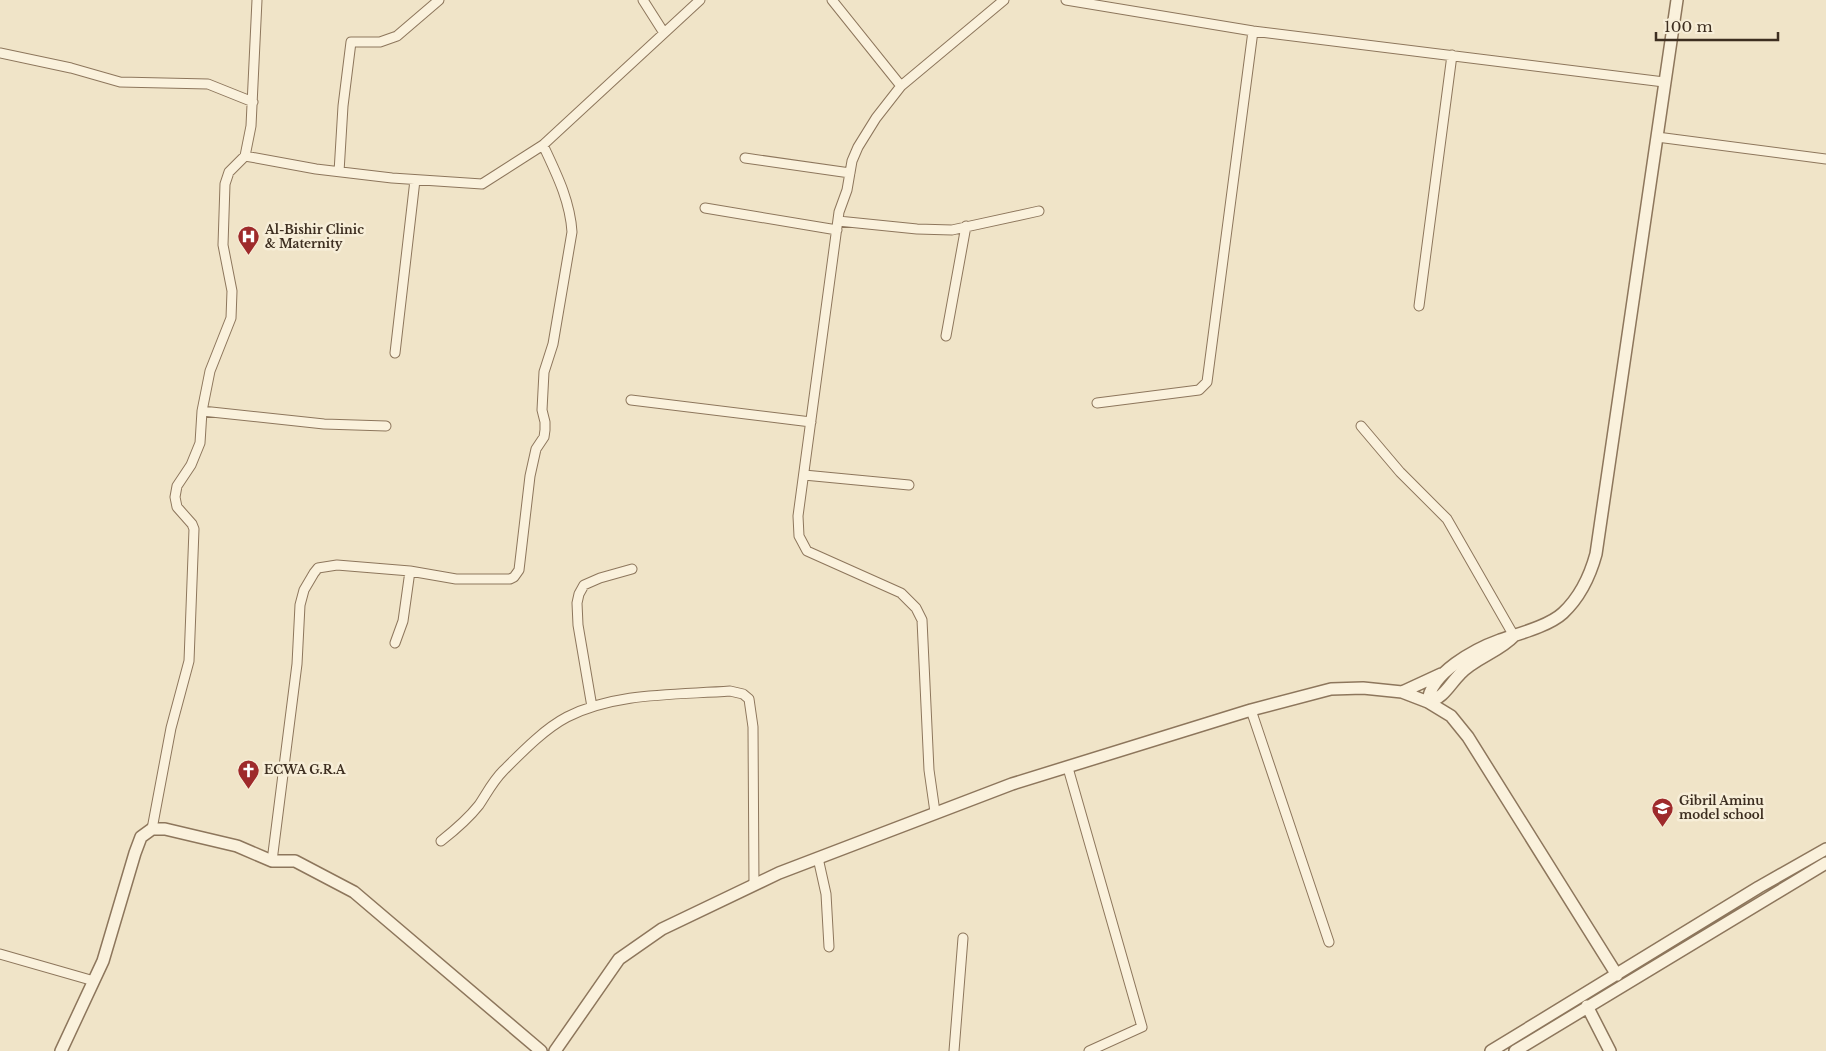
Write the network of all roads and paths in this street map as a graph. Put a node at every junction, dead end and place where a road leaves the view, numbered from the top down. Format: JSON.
{"nodes":[{"id":1,"x":257,"y":0,"type":"edge"},
{"id":2,"x":438,"y":0,"type":"edge"},
{"id":3,"x":643,"y":0,"type":"edge"},
{"id":4,"x":700,"y":0,"type":"edge"},
{"id":5,"x":832,"y":0,"type":"edge"},
{"id":6,"x":1004,"y":0,"type":"edge"},
{"id":7,"x":1066,"y":0,"type":"edge"},
{"id":8,"x":1677,"y":0,"type":"edge"},
{"id":9,"x":1253,"y":31,"type":"junction"},
{"id":10,"x":664,"y":33,"type":"junction"},
{"id":11,"x":0,"y":53,"type":"edge"},
{"id":12,"x":1452,"y":55,"type":"junction"},
{"id":13,"x":1664,"y":82,"type":"junction"},
{"id":14,"x":901,"y":86,"type":"junction"},
{"id":15,"x":253,"y":102,"type":"junction"},
{"id":16,"x":1657,"y":138,"type":"junction"},
{"id":17,"x":543,"y":145,"type":"junction"},
{"id":18,"x":245,"y":156,"type":"junction"},
{"id":19,"x":744,"y":158,"type":"dead end"},
{"id":20,"x":1826,"y":159,"type":"edge"},
{"id":21,"x":339,"y":172,"type":"junction"},
{"id":22,"x":850,"y":173,"type":"junction"},
{"id":23,"x":414,"y":180,"type":"junction"},
{"id":24,"x":705,"y":208,"type":"dead end"},
{"id":25,"x":1039,"y":210,"type":"dead end"},
{"id":26,"x":838,"y":226,"type":"junction"},
{"id":27,"x":966,"y":226,"type":"junction"},
{"id":28,"x":1419,"y":306,"type":"dead end"},
{"id":29,"x":946,"y":336,"type":"dead end"},
{"id":30,"x":395,"y":353,"type":"dead end"},
{"id":31,"x":631,"y":400,"type":"dead end"},
{"id":32,"x":1097,"y":402,"type":"dead end"},
{"id":33,"x":202,"y":411,"type":"junction"},
{"id":34,"x":811,"y":422,"type":"junction"},
{"id":35,"x":386,"y":426,"type":"dead end"},
{"id":36,"x":1361,"y":426,"type":"dead end"},
{"id":37,"x":804,"y":475,"type":"junction"},
{"id":38,"x":909,"y":485,"type":"dead end"},
{"id":39,"x":632,"y":569,"type":"dead end"},
{"id":40,"x":410,"y":571,"type":"junction"},
{"id":41,"x":1514,"y":636,"type":"junction"},
{"id":42,"x":396,"y":643,"type":"dead end"},
{"id":43,"x":1442,"y":674,"type":"junction"},
{"id":44,"x":1452,"y":685,"type":"junction"},
{"id":45,"x":1402,"y":692,"type":"junction"},
{"id":46,"x":1428,"y":702,"type":"junction"},
{"id":47,"x":592,"y":707,"type":"junction"},
{"id":48,"x":1251,"y":710,"type":"junction"},
{"id":49,"x":1451,"y":716,"type":"junction"},
{"id":50,"x":1068,"y":768,"type":"junction"},
{"id":51,"x":934,"y":812,"type":"junction"},
{"id":52,"x":152,"y":829,"type":"junction"},
{"id":53,"x":441,"y":841,"type":"dead end"},
{"id":54,"x":1826,"y":849,"type":"edge"},
{"id":55,"x":818,"y":858,"type":"junction"},
{"id":56,"x":272,"y":861,"type":"junction"},
{"id":57,"x":1826,"y":863,"type":"edge"},
{"id":58,"x":754,"y":885,"type":"junction"},
{"id":59,"x":1749,"y":894,"type":"junction"},
{"id":60,"x":1756,"y":905,"type":"junction"},
{"id":61,"x":963,"y":938,"type":"dead end"},
{"id":62,"x":1329,"y":942,"type":"dead end"},
{"id":63,"x":829,"y":947,"type":"dead end"},
{"id":64,"x":0,"y":954,"type":"edge"},
{"id":65,"x":1617,"y":975,"type":"junction"},
{"id":66,"x":94,"y":981,"type":"junction"},
{"id":67,"x":1587,"y":1006,"type":"junction"},
{"id":68,"x":61,"y":1051,"type":"edge"},
{"id":69,"x":541,"y":1051,"type":"edge"},
{"id":70,"x":555,"y":1051,"type":"edge"},
{"id":71,"x":954,"y":1051,"type":"edge"},
{"id":72,"x":1089,"y":1051,"type":"edge"},
{"id":73,"x":1491,"y":1051,"type":"edge"},
{"id":74,"x":1515,"y":1051,"type":"edge"},
{"id":75,"x":1610,"y":1051,"type":"edge"}],
"edges":[{"from":1,"to":15,"type":"street"},
{"from":2,"to":21,"type":"street"},
{"from":3,"to":10,"type":"street"},
{"from":4,"to":10,"type":"street"},
{"from":5,"to":14,"type":"street"},
{"from":6,"to":14,"type":"street"},
{"from":7,"to":9,"type":"street"},
{"from":8,"to":13,"type":"street"},
{"from":9,"to":12,"type":"street"},
{"from":9,"to":32,"type":"street"},
{"from":10,"to":17,"type":"street"},
{"from":11,"to":15,"type":"street"},
{"from":12,"to":13,"type":"street"},
{"from":12,"to":28,"type":"street"},
{"from":13,"to":16,"type":"street"},
{"from":14,"to":22,"type":"street"},
{"from":15,"to":18,"type":"street"},
{"from":16,"to":20,"type":"street"},
{"from":16,"to":41,"type":"street"},
{"from":17,"to":23,"type":"street"},
{"from":17,"to":40,"type":"street"},
{"from":18,"to":21,"type":"street"},
{"from":18,"to":33,"type":"street"},
{"from":19,"to":22,"type":"street"},
{"from":21,"to":23,"type":"street"},
{"from":22,"to":26,"type":"street"},
{"from":23,"to":30,"type":"street"},
{"from":24,"to":26,"type":"street"},
{"from":25,"to":27,"type":"street"},
{"from":26,"to":27,"type":"street"},
{"from":26,"to":34,"type":"street"},
{"from":27,"to":29,"type":"street"},
{"from":31,"to":34,"type":"street"},
{"from":33,"to":35,"type":"street"},
{"from":33,"to":52,"type":"street"},
{"from":34,"to":37,"type":"street"},
{"from":36,"to":41,"type":"street"},
{"from":37,"to":38,"type":"street"},
{"from":37,"to":51,"type":"street"},
{"from":39,"to":47,"type":"street"},
{"from":40,"to":42,"type":"street"},
{"from":40,"to":56,"type":"street"},
{"from":41,"to":43,"type":"street"},
{"from":41,"to":44,"type":"street"},
{"from":43,"to":45,"type":"street"},
{"from":43,"to":46,"type":"street"},
{"from":44,"to":46,"type":"street"},
{"from":44,"to":49,"type":"street"},
{"from":45,"to":46,"type":"street"},
{"from":45,"to":48,"type":"street"},
{"from":46,"to":49,"type":"street"},
{"from":47,"to":53,"type":"street"},
{"from":47,"to":58,"type":"street"},
{"from":48,"to":50,"type":"street"},
{"from":48,"to":62,"type":"street"},
{"from":49,"to":65,"type":"street"},
{"from":50,"to":51,"type":"street"},
{"from":50,"to":72,"type":"street"},
{"from":51,"to":55,"type":"street"},
{"from":52,"to":56,"type":"street"},
{"from":52,"to":66,"type":"street"},
{"from":54,"to":59,"type":"street"},
{"from":55,"to":58,"type":"street"},
{"from":55,"to":63,"type":"street"},
{"from":56,"to":69,"type":"street"},
{"from":57,"to":60,"type":"street"},
{"from":58,"to":70,"type":"street"},
{"from":59,"to":60,"type":"street"},
{"from":59,"to":65,"type":"street"},
{"from":60,"to":67,"type":"street"},
{"from":61,"to":71,"type":"street"},
{"from":64,"to":66,"type":"street"},
{"from":65,"to":73,"type":"street"},
{"from":66,"to":68,"type":"street"},
{"from":67,"to":74,"type":"street"},
{"from":67,"to":75,"type":"street"}]}
